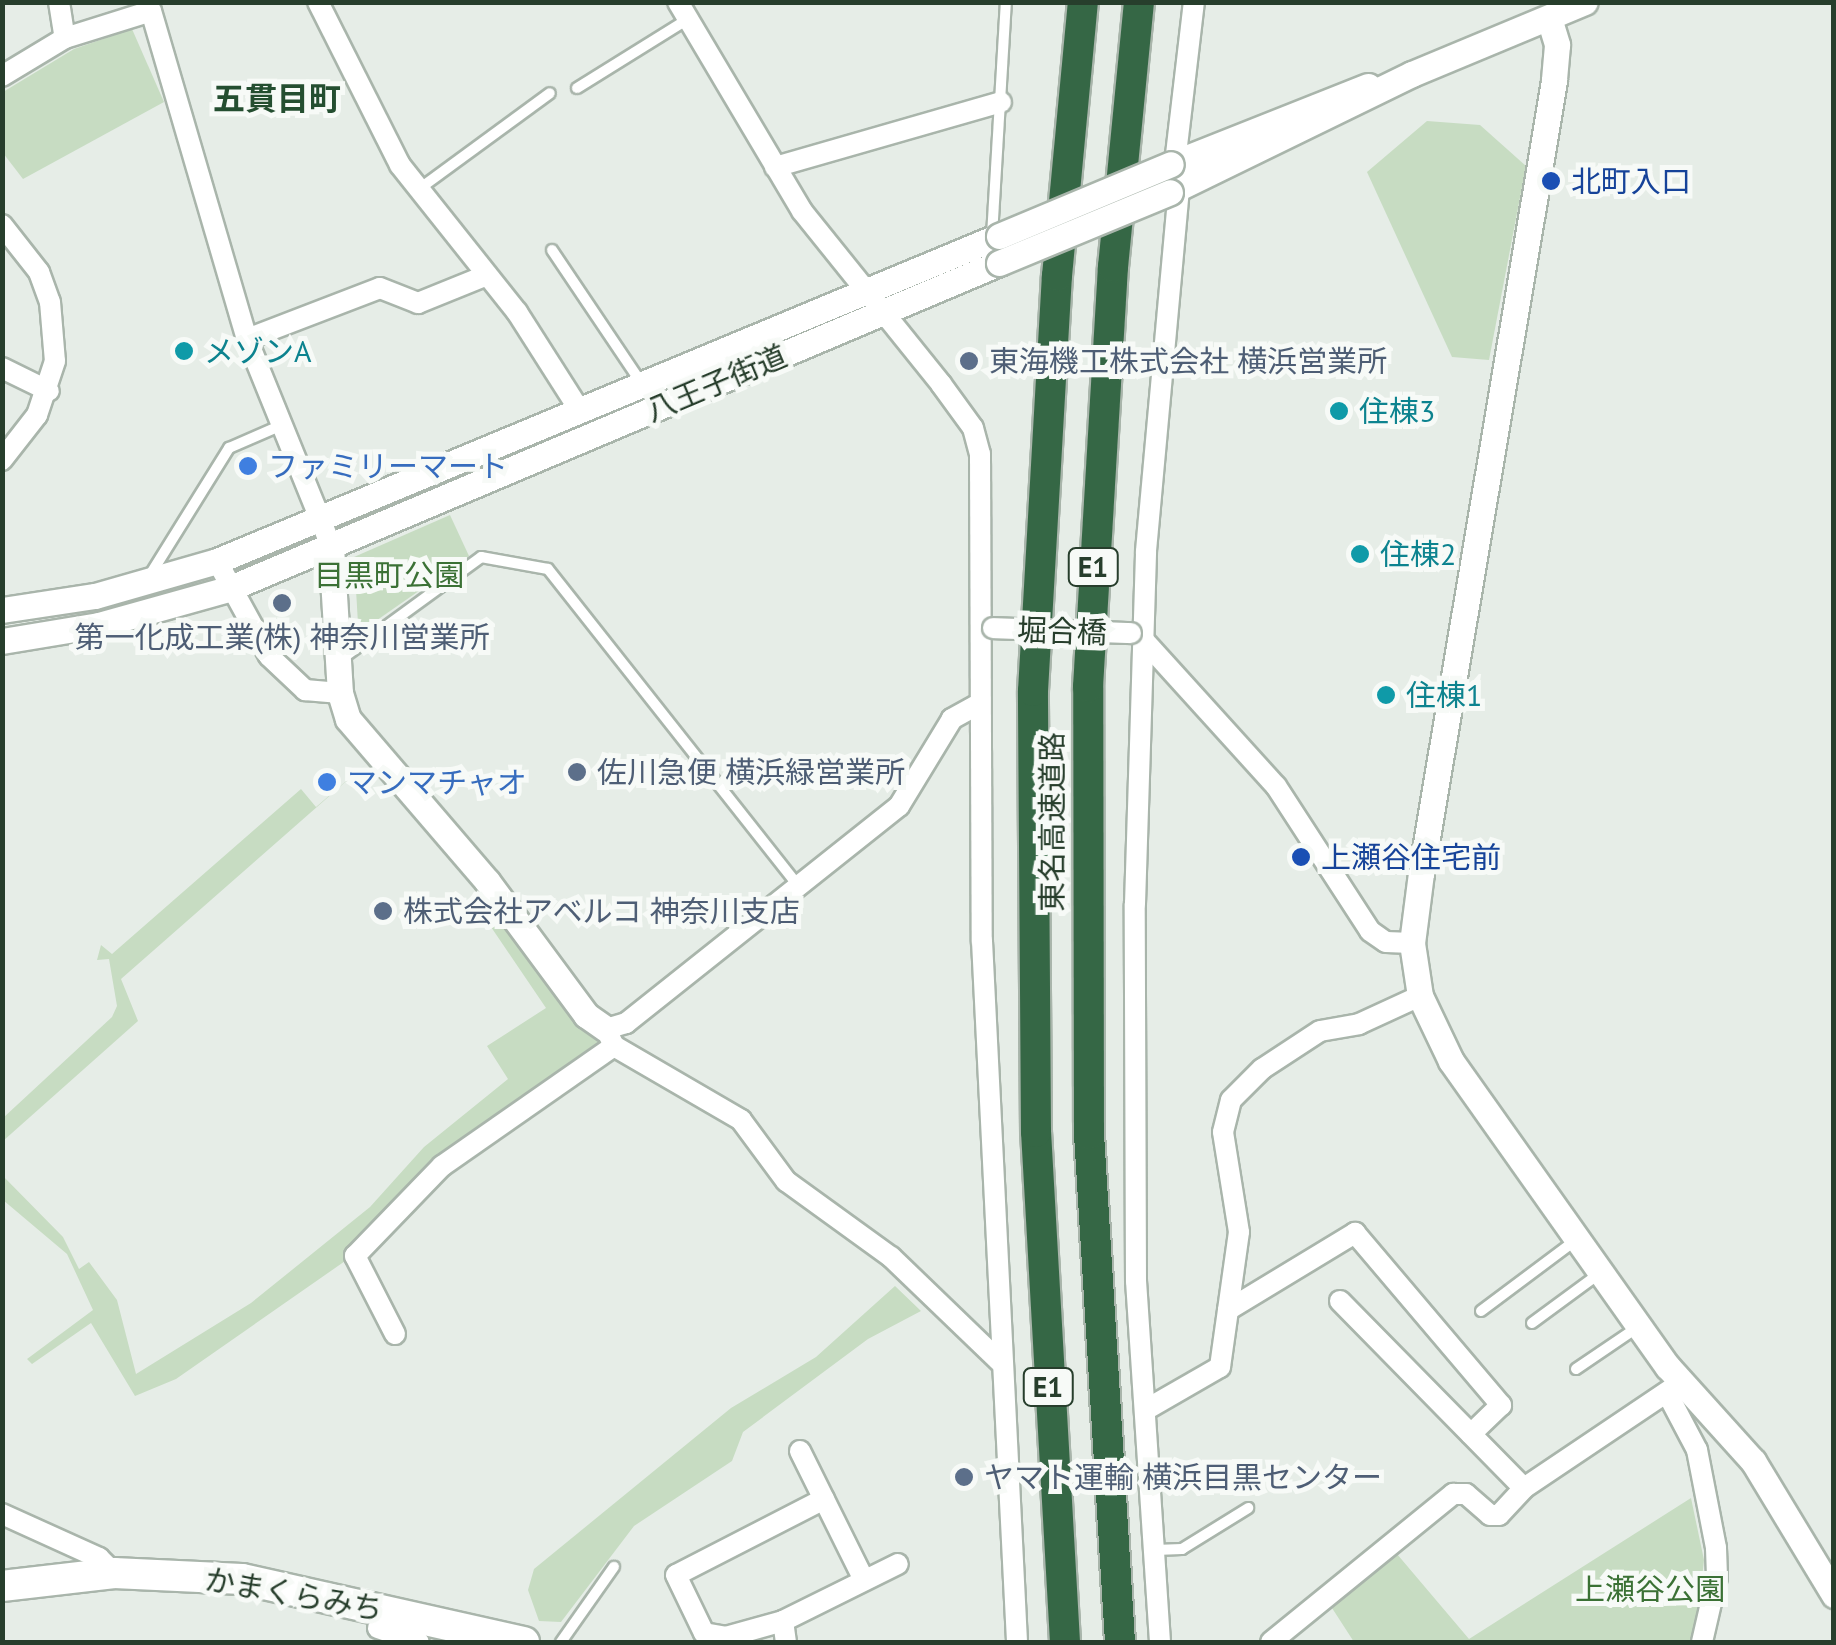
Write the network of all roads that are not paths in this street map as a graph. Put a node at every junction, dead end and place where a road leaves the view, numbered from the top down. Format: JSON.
{"nodes":[{"id":1,"x":59,"y":2,"type":"edge"},
{"id":2,"x":318,"y":2,"type":"edge"},
{"id":3,"x":1006,"y":2,"type":"edge"},
{"id":4,"x":1083,"y":2,"type":"edge"},
{"id":5,"x":1138,"y":2,"type":"edge"},
{"id":6,"x":1194,"y":2,"type":"edge"},
{"id":7,"x":1585,"y":2,"type":"edge"},
{"id":8,"x":155,"y":7,"type":"edge"},
{"id":9,"x":683,"y":10,"type":"edge"},
{"id":10,"x":1548,"y":18,"type":"junction"},
{"id":11,"x":65,"y":38,"type":"junction"},
{"id":12,"x":2,"y":76,"type":"edge"},
{"id":13,"x":577,"y":88,"type":"dead end"},
{"id":14,"x":550,"y":93,"type":"dead end"},
{"id":15,"x":1001,"y":102,"type":"junction"},
{"id":16,"x":775,"y":167,"type":"junction"},
{"id":17,"x":1174,"y":177,"type":"junction"},
{"id":18,"x":419,"y":190,"type":"junction"},
{"id":19,"x":2,"y":225,"type":"edge"},
{"id":20,"x":997,"y":246,"type":"junction"},
{"id":21,"x":552,"y":250,"type":"dead end"},
{"id":22,"x":487,"y":275,"type":"junction"},
{"id":23,"x":864,"y":292,"type":"junction"},
{"id":24,"x":882,"y":312,"type":"junction"},
{"id":25,"x":247,"y":340,"type":"junction"},
{"id":26,"x":2,"y":368,"type":"edge"},
{"id":27,"x":642,"y":385,"type":"junction"},
{"id":28,"x":48,"y":391,"type":"junction"},
{"id":29,"x":580,"y":411,"type":"junction"},
{"id":30,"x":282,"y":425,"type":"junction"},
{"id":31,"x":2,"y":460,"type":"edge"},
{"id":32,"x":320,"y":519,"type":"junction"},
{"id":33,"x":330,"y":546,"type":"junction"},
{"id":34,"x":217,"y":561,"type":"junction"},
{"id":35,"x":144,"y":584,"type":"junction"},
{"id":36,"x":228,"y":589,"type":"junction"},
{"id":37,"x":2,"y":610,"type":"edge"},
{"id":38,"x":985,"y":628,"type":"junction"},
{"id":39,"x":1138,"y":634,"type":"junction"},
{"id":40,"x":2,"y":641,"type":"edge"},
{"id":41,"x":339,"y":660,"type":"junction"},
{"id":42,"x":340,"y":693,"type":"junction"},
{"id":43,"x":977,"y":705,"type":"junction"},
{"id":44,"x":798,"y":886,"type":"junction"},
{"id":45,"x":1412,"y":943,"type":"junction"},
{"id":46,"x":1420,"y":996,"type":"junction"},
{"id":47,"x":610,"y":1037,"type":"junction"},
{"id":48,"x":1577,"y":1239,"type":"junction"},
{"id":49,"x":1601,"y":1272,"type":"junction"},
{"id":50,"x":1340,"y":1301,"type":"dead end"},
{"id":51,"x":1228,"y":1310,"type":"junction"},
{"id":52,"x":1481,"y":1311,"type":"dead end"},
{"id":53,"x":1532,"y":1322,"type":"dead end"},
{"id":54,"x":1639,"y":1326,"type":"junction"},
{"id":55,"x":395,"y":1334,"type":"dead end"},
{"id":56,"x":1000,"y":1362,"type":"junction"},
{"id":57,"x":1576,"y":1368,"type":"dead end"},
{"id":58,"x":1674,"y":1388,"type":"junction"},
{"id":59,"x":1147,"y":1409,"type":"junction"},
{"id":60,"x":1472,"y":1434,"type":"junction"},
{"id":61,"x":800,"y":1451,"type":"dead end"},
{"id":62,"x":1524,"y":1488,"type":"junction"},
{"id":63,"x":824,"y":1500,"type":"junction"},
{"id":64,"x":1248,"y":1508,"type":"dead end"},
{"id":65,"x":2,"y":1514,"type":"edge"},
{"id":66,"x":1155,"y":1550,"type":"junction"},
{"id":67,"x":898,"y":1564,"type":"dead end"},
{"id":68,"x":614,"y":1567,"type":"dead end"},
{"id":69,"x":114,"y":1573,"type":"junction"},
{"id":70,"x":864,"y":1580,"type":"junction"},
{"id":71,"x":2,"y":1586,"type":"edge"},
{"id":72,"x":1834,"y":1595,"type":"edge"},
{"id":73,"x":783,"y":1621,"type":"junction"},
{"id":74,"x":379,"y":1627,"type":"edge"},
{"id":75,"x":419,"y":1642,"type":"edge"},
{"id":76,"x":524,"y":1642,"type":"edge"},
{"id":77,"x":561,"y":1642,"type":"edge"},
{"id":78,"x":786,"y":1642,"type":"edge"},
{"id":79,"x":1017,"y":1642,"type":"edge"},
{"id":80,"x":1065,"y":1642,"type":"edge"},
{"id":81,"x":1120,"y":1642,"type":"edge"},
{"id":82,"x":1160,"y":1642,"type":"edge"},
{"id":83,"x":1271,"y":1642,"type":"edge"},
{"id":84,"x":1702,"y":1642,"type":"edge"}],
"edges":[{"from":1,"to":11,"type":"street"},
{"from":2,"to":18,"type":"street"},
{"from":3,"to":15,"type":"lane"},
{"from":4,"to":80,"type":"highway","name":"東名高速道路","number":"E1"},
{"from":5,"to":81,"type":"highway","name":"東名高速道路","number":"E1"},
{"from":6,"to":17,"type":"street"},
{"from":7,"to":10,"type":"street","name":"八王子街道"},
{"from":8,"to":11,"type":"street"},
{"from":8,"to":25,"type":"street"},
{"from":9,"to":13,"type":"lane"},
{"from":9,"to":16,"type":"street"},
{"from":10,"to":17,"type":"street","name":"八王子街道"},
{"from":10,"to":45,"type":"street"},
{"from":11,"to":12,"type":"street"},
{"from":14,"to":18,"type":"lane"},
{"from":15,"to":16,"type":"street"},
{"from":15,"to":20,"type":"lane"},
{"from":16,"to":23,"type":"street"},
{"from":17,"to":20,"type":"street","name":"八王子街道","bridge":true},
{"from":17,"to":39,"type":"street"},
{"from":18,"to":22,"type":"street"},
{"from":19,"to":28,"type":"street"},
{"from":20,"to":23,"type":"street","name":"八王子街道"},
{"from":20,"to":24,"type":"street","name":"八王子街道"},
{"from":21,"to":27,"type":"lane"},
{"from":22,"to":25,"type":"street"},
{"from":22,"to":29,"type":"street"},
{"from":23,"to":24,"type":"street"},
{"from":23,"to":27,"type":"street","name":"八王子街道"},
{"from":24,"to":33,"type":"street","name":"八王子街道"},
{"from":24,"to":38,"type":"street"},
{"from":25,"to":30,"type":"street"},
{"from":26,"to":28,"type":"street"},
{"from":27,"to":29,"type":"street","name":"八王子街道"},
{"from":28,"to":31,"type":"street"},
{"from":29,"to":32,"type":"street","name":"八王子街道"},
{"from":30,"to":32,"type":"street"},
{"from":30,"to":35,"type":"lane"},
{"from":32,"to":33,"type":"street"},
{"from":32,"to":34,"type":"street","name":"八王子街道"},
{"from":33,"to":36,"type":"street","name":"八王子街道"},
{"from":33,"to":41,"type":"street"},
{"from":34,"to":35,"type":"street","name":"八王子街道"},
{"from":34,"to":36,"type":"street"},
{"from":35,"to":37,"type":"street","name":"八王子街道"},
{"from":36,"to":40,"type":"street","name":"八王子街道"},
{"from":36,"to":42,"type":"street"},
{"from":38,"to":39,"type":"street","name":"堀合橋","bridge":true},
{"from":38,"to":43,"type":"street"},
{"from":39,"to":45,"type":"street"},
{"from":39,"to":59,"type":"street"},
{"from":41,"to":42,"type":"street"},
{"from":41,"to":44,"type":"lane"},
{"from":42,"to":47,"type":"street"},
{"from":43,"to":44,"type":"street"},
{"from":43,"to":56,"type":"street"},
{"from":44,"to":47,"type":"street"},
{"from":45,"to":46,"type":"street"},
{"from":46,"to":48,"type":"street"},
{"from":46,"to":51,"type":"street"},
{"from":47,"to":55,"type":"street"},
{"from":47,"to":56,"type":"street"},
{"from":48,"to":49,"type":"street"},
{"from":48,"to":52,"type":"lane"},
{"from":49,"to":53,"type":"lane"},
{"from":49,"to":54,"type":"street"},
{"from":50,"to":60,"type":"street"},
{"from":51,"to":59,"type":"street"},
{"from":51,"to":60,"type":"street"},
{"from":54,"to":57,"type":"lane"},
{"from":54,"to":58,"type":"street"},
{"from":56,"to":79,"type":"street"},
{"from":58,"to":62,"type":"street"},
{"from":58,"to":72,"type":"street"},
{"from":58,"to":84,"type":"street"},
{"from":59,"to":66,"type":"street"},
{"from":60,"to":62,"type":"street"},
{"from":61,"to":63,"type":"street"},
{"from":62,"to":83,"type":"street"},
{"from":63,"to":70,"type":"street"},
{"from":63,"to":73,"type":"street"},
{"from":64,"to":66,"type":"lane"},
{"from":65,"to":69,"type":"street"},
{"from":66,"to":82,"type":"street"},
{"from":67,"to":70,"type":"street"},
{"from":68,"to":77,"type":"lane"},
{"from":69,"to":71,"type":"main road","name":"かまくらみち"},
{"from":69,"to":74,"type":"main road","name":"かまくらみち"},
{"from":70,"to":73,"type":"street"},
{"from":73,"to":78,"type":"street"},
{"from":74,"to":75,"type":"street"},
{"from":74,"to":76,"type":"main road","name":"かまくらみち"}]}
